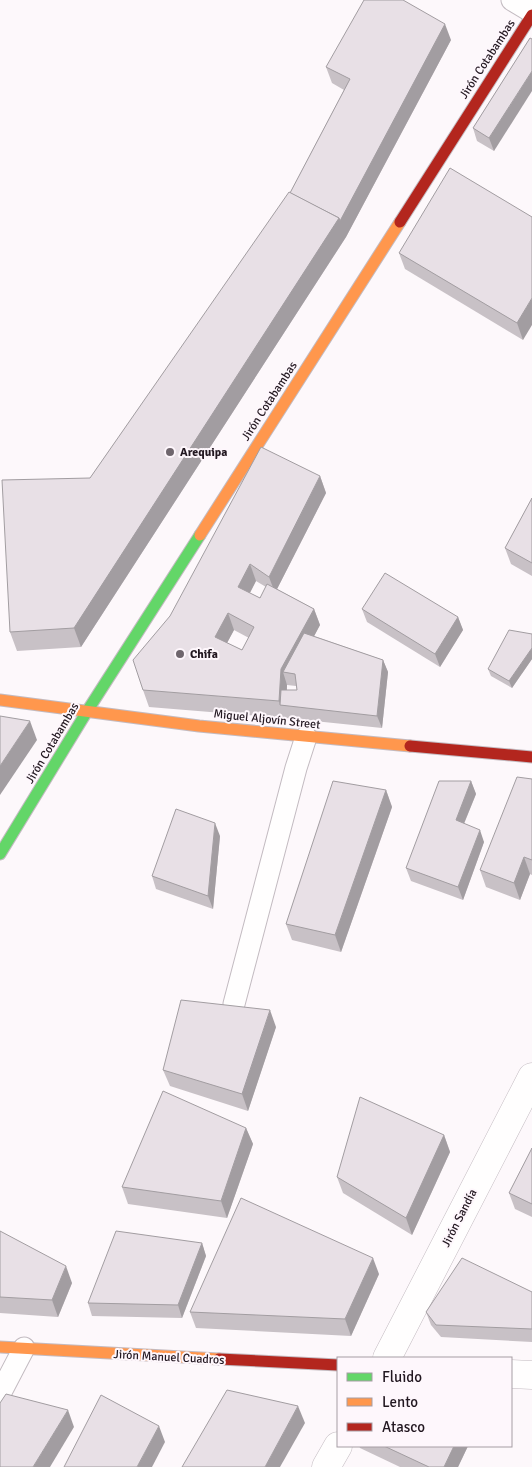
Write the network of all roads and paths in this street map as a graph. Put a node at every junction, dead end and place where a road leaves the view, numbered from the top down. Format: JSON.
{"nodes":[{"id":1,"x":512,"y":0,"type":"edge"},
{"id":2,"x":532,"y":13,"type":"edge"},
{"id":3,"x":0,"y":700,"type":"edge"},
{"id":4,"x":86,"y":713,"type":"junction"},
{"id":5,"x":306,"y":737,"type":"junction"},
{"id":6,"x":532,"y":757,"type":"edge"},
{"id":7,"x":0,"y":854,"type":"edge"},
{"id":8,"x":234,"y":1004,"type":"edge"},
{"id":9,"x":532,"y":1077,"type":"edge"},
{"id":10,"x":0,"y":1347,"type":"edge"},
{"id":11,"x":24,"y":1348,"type":"junction"},
{"id":12,"x":388,"y":1357,"type":"edge"},
{"id":13,"x":337,"y":1366,"type":"edge"},
{"id":14,"x":512,"y":1374,"type":"edge"},
{"id":15,"x":532,"y":1374,"type":"edge"},
{"id":16,"x":0,"y":1394,"type":"edge"},
{"id":17,"x":337,"y":1447,"type":"edge"},
{"id":18,"x":326,"y":1467,"type":"edge"}],
"edges":[{"from":1,"to":2,"type":"lane"},
{"from":2,"to":4,"type":"street","name":"Jirón Cotabambas"},
{"from":3,"to":4,"type":"street","name":"Miguel Aljovín Street"},
{"from":4,"to":5,"type":"street","name":"Miguel Aljovín Street"},
{"from":4,"to":7,"type":"street","name":"Jirón Cotabambas"},
{"from":5,"to":6,"type":"street","name":"Miguel Aljovín Street"},
{"from":5,"to":8,"type":"lane"},
{"from":9,"to":12,"type":"street","name":"Jirón Sandía"},
{"from":10,"to":11,"type":"street","name":"Jirón Manuel Cuadros"},
{"from":11,"to":13,"type":"street","name":"Jirón Manuel Cuadros"},
{"from":11,"to":16,"type":"lane"},
{"from":14,"to":15,"type":"street"},
{"from":17,"to":18,"type":"street"}]}
